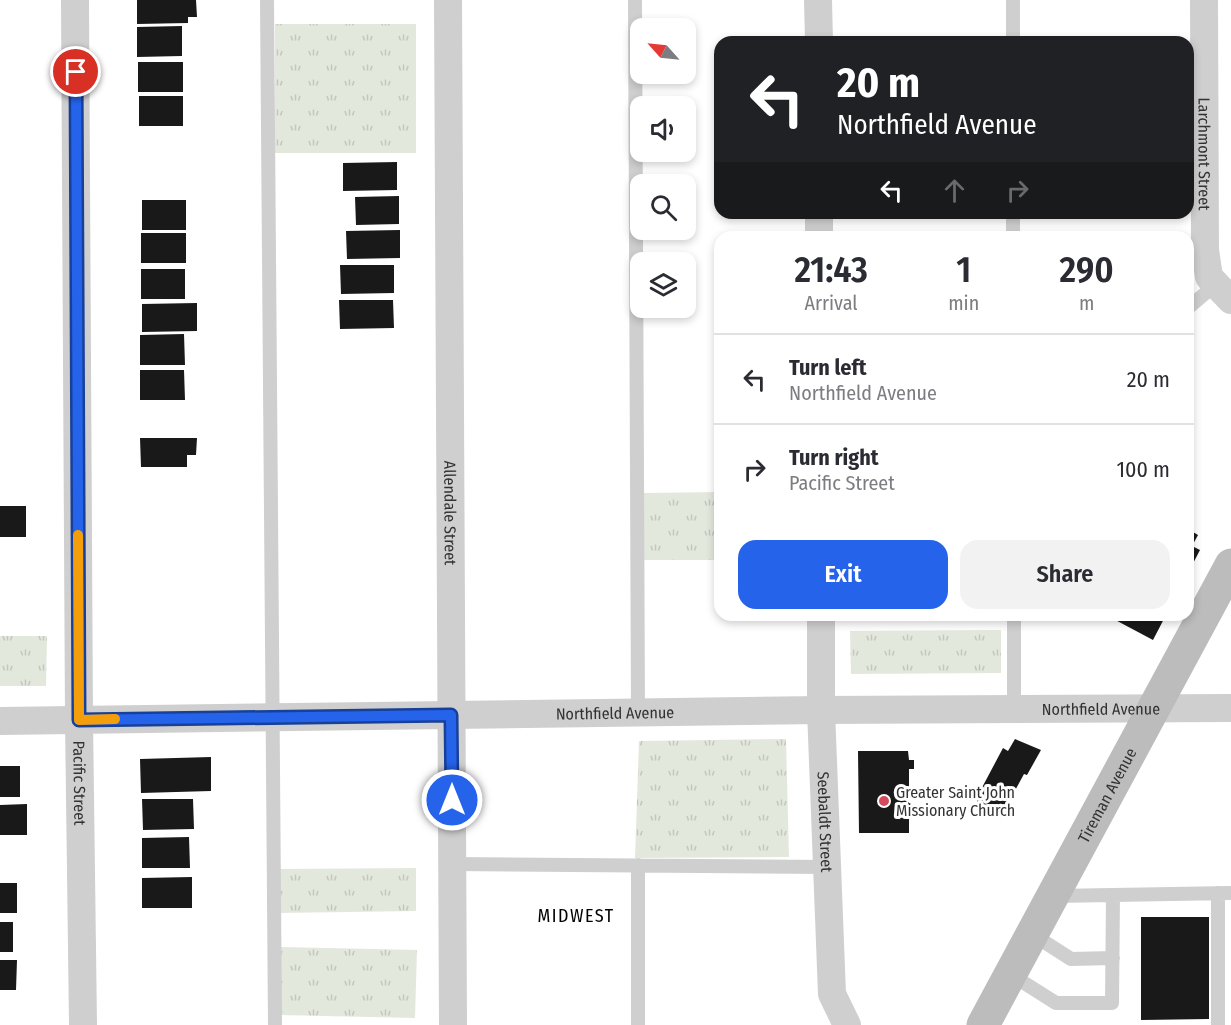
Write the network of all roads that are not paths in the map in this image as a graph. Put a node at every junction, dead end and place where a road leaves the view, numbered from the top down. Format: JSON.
{"nodes":[{"id":1,"x":75,"y":0,"type":"edge"},
{"id":2,"x":267,"y":0,"type":"edge"},
{"id":3,"x":448,"y":0,"type":"edge"},
{"id":4,"x":635,"y":0,"type":"edge"},
{"id":5,"x":818,"y":0,"type":"edge"},
{"id":6,"x":1013,"y":0,"type":"edge"},
{"id":7,"x":1204,"y":0,"type":"edge"},
{"id":8,"x":819,"y":36,"type":"edge"},
{"id":9,"x":1013,"y":36,"type":"edge"},
{"id":10,"x":1223,"y":293,"type":"edge"},
{"id":11,"x":1194,"y":305,"type":"edge"},
{"id":12,"x":1231,"y":565,"type":"edge"},
{"id":13,"x":820,"y":621,"type":"edge"},
{"id":14,"x":1016,"y":621,"type":"edge"},
{"id":15,"x":1154,"y":707,"type":"junction"},
{"id":16,"x":1231,"y":708,"type":"edge"},
{"id":17,"x":1014,"y":709,"type":"junction"},
{"id":18,"x":821,"y":710,"type":"junction"},
{"id":19,"x":638,"y":712,"type":"junction"},
{"id":20,"x":451,"y":715,"type":"junction"},
{"id":21,"x":273,"y":717,"type":"junction"},
{"id":22,"x":79,"y":720,"type":"junction"},
{"id":23,"x":0,"y":721,"type":"edge"},
{"id":24,"x":452,"y":864,"type":"junction"},
{"id":25,"x":638,"y":865,"type":"junction"},
{"id":26,"x":827,"y":867,"type":"junction"},
{"id":27,"x":1225,"y":893,"type":"edge"},
{"id":28,"x":1113,"y":895,"type":"junction"},
{"id":29,"x":1052,"y":896,"type":"junction"},
{"id":30,"x":1032,"y":934,"type":"junction"},
{"id":31,"x":1113,"y":958,"type":"junction"},
{"id":32,"x":1010,"y":974,"type":"junction"},
{"id":33,"x":84,"y":1025,"type":"edge"},
{"id":34,"x":274,"y":1025,"type":"edge"},
{"id":35,"x":453,"y":1025,"type":"edge"},
{"id":36,"x":638,"y":1025,"type":"edge"},
{"id":37,"x":848,"y":1025,"type":"edge"},
{"id":38,"x":983,"y":1025,"type":"edge"},
{"id":39,"x":1218,"y":1025,"type":"edge"}],
"edges":[{"from":1,"to":22,"type":"street","name":"Pacific Street"},
{"from":2,"to":21,"type":"lane"},
{"from":3,"to":20,"type":"street","name":"Allendale Street"},
{"from":4,"to":19,"type":"lane"},
{"from":5,"to":8,"type":"street"},
{"from":6,"to":9,"type":"lane"},
{"from":7,"to":10,"type":"street","name":"Larchmont Street"},
{"from":10,"to":11,"type":"lane"},
{"from":12,"to":15,"type":"street","name":"Tireman Avenue"},
{"from":13,"to":18,"type":"street","name":"Seebaldt Street"},
{"from":14,"to":17,"type":"lane"},
{"from":15,"to":16,"type":"street","name":"Northfield Avenue"},
{"from":15,"to":17,"type":"street","name":"Northfield Avenue"},
{"from":15,"to":29,"type":"street","name":"Tireman Avenue"},
{"from":17,"to":18,"type":"street","name":"Northfield Avenue"},
{"from":18,"to":19,"type":"street","name":"Northfield Avenue"},
{"from":18,"to":26,"type":"street","name":"Seebaldt Street"},
{"from":19,"to":20,"type":"street","name":"Northfield Avenue"},
{"from":20,"to":21,"type":"street","name":"Northfield Avenue"},
{"from":20,"to":24,"type":"street","name":"Allendale Street"},
{"from":21,"to":22,"type":"street","name":"Northfield Avenue"},
{"from":21,"to":34,"type":"lane"},
{"from":22,"to":23,"type":"street","name":"Northfield Avenue"},
{"from":22,"to":33,"type":"street","name":"Pacific Street"},
{"from":24,"to":25,"type":"lane"},
{"from":24,"to":35,"type":"street","name":"Allendale Street"},
{"from":25,"to":26,"type":"lane"},
{"from":25,"to":36,"type":"lane"},
{"from":26,"to":37,"type":"street","name":"Seebaldt Street"},
{"from":27,"to":28,"type":"lane"},
{"from":27,"to":39,"type":"lane"},
{"from":28,"to":29,"type":"lane"},
{"from":28,"to":31,"type":"lane"},
{"from":29,"to":30,"type":"street","name":"Tireman Avenue"},
{"from":30,"to":31,"type":"lane"},
{"from":30,"to":32,"type":"street","name":"Tireman Avenue"},
{"from":31,"to":32,"type":"lane"},
{"from":32,"to":38,"type":"street","name":"Tireman Avenue"}]}
